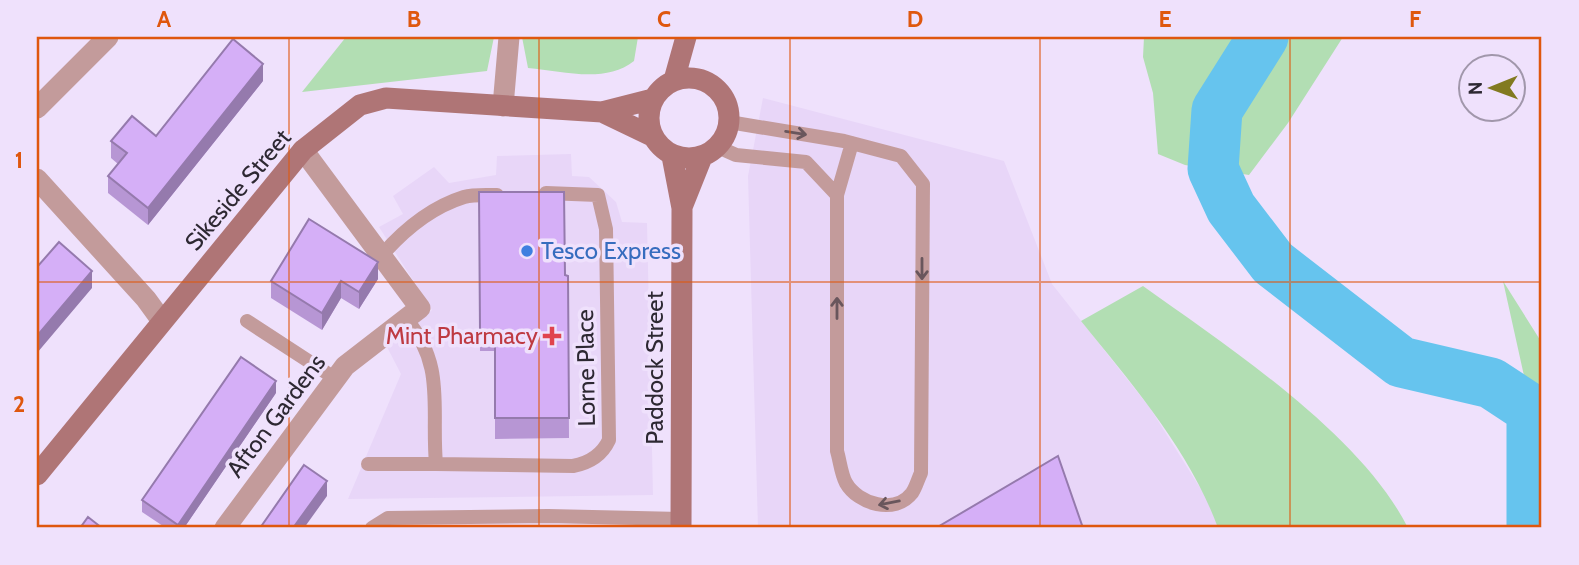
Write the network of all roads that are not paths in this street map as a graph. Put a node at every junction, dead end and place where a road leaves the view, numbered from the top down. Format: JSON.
{"nodes":[{"id":1,"x":108,"y":37,"type":"edge"},
{"id":2,"x":509,"y":37,"type":"edge"},
{"id":3,"x":686,"y":37,"type":"edge"},
{"id":4,"x":692,"y":37,"type":"edge"},
{"id":5,"x":696,"y":78,"type":"junction"},
{"id":6,"x":674,"y":80,"type":"junction"},
{"id":7,"x":653,"y":99,"type":"junction"},
{"id":8,"x":503,"y":106,"type":"junction"},
{"id":9,"x":37,"y":108,"type":"edge"},
{"id":10,"x":602,"y":112,"type":"junction"},
{"id":11,"x":729,"y":121,"type":"junction"},
{"id":12,"x":652,"y":136,"type":"junction"},
{"id":13,"x":852,"y":143,"type":"junction"},
{"id":14,"x":303,"y":150,"type":"junction"},
{"id":15,"x":710,"y":152,"type":"junction"},
{"id":16,"x":672,"y":156,"type":"junction"},
{"id":17,"x":37,"y":179,"type":"edge"},
{"id":18,"x":534,"y":193,"type":"edge"},
{"id":19,"x":506,"y":194,"type":"edge"},
{"id":20,"x":837,"y":195,"type":"junction"},
{"id":21,"x":682,"y":208,"type":"junction"},
{"id":22,"x":382,"y":255,"type":"junction"},
{"id":23,"x":406,"y":318,"type":"junction"},
{"id":24,"x":162,"y":321,"type":"junction"},
{"id":25,"x":247,"y":321,"type":"dead end"},
{"id":26,"x":336,"y":379,"type":"junction"},
{"id":27,"x":368,"y":464,"type":"dead end"},
{"id":28,"x":436,"y":464,"type":"junction"},
{"id":29,"x":37,"y":475,"type":"edge"},
{"id":30,"x":681,"y":524,"type":"edge"},
{"id":31,"x":225,"y":528,"type":"edge"},
{"id":32,"x":372,"y":528,"type":"edge"}],
"edges":[{"from":1,"to":9,"type":"street"},
{"from":2,"to":8,"type":"street"},
{"from":3,"to":6,"type":"street"},
{"from":4,"to":5,"type":"street"},
{"from":5,"to":6,"type":"street"},
{"from":5,"to":11,"type":"street"},
{"from":6,"to":7,"type":"street"},
{"from":7,"to":10,"type":"street","name":"Sikeside Street"},
{"from":7,"to":12,"type":"street"},
{"from":8,"to":10,"type":"street","name":"Sikeside Street"},
{"from":8,"to":14,"type":"street","name":"Sikeside Street"},
{"from":10,"to":12,"type":"street","name":"Sikeside Street"},
{"from":11,"to":13,"type":"lane","one_way":true},
{"from":11,"to":15,"type":"street"},
{"from":12,"to":16,"type":"street"},
{"from":13,"to":20,"type":"lane"},
{"from":13,"to":20,"type":"lane","one_way":true},
{"from":14,"to":22,"type":"street"},
{"from":14,"to":24,"type":"street","name":"Sikeside Street"},
{"from":15,"to":16,"type":"street"},
{"from":15,"to":20,"type":"lane"},
{"from":15,"to":21,"type":"street","name":"Paddock Street"},
{"from":16,"to":21,"type":"street","name":"Paddock Street"},
{"from":17,"to":24,"type":"street"},
{"from":18,"to":28,"type":"lane","name":"Lorne Place"},
{"from":19,"to":22,"type":"lane"},
{"from":21,"to":30,"type":"street","name":"Paddock Street"},
{"from":22,"to":23,"type":"street"},
{"from":23,"to":26,"type":"street","name":"Afton Gardens"},
{"from":23,"to":28,"type":"lane"},
{"from":24,"to":29,"type":"street","name":"Sikeside Street"},
{"from":25,"to":26,"type":"lane"},
{"from":26,"to":31,"type":"street","name":"Afton Gardens"},
{"from":27,"to":28,"type":"lane"},
{"from":30,"to":32,"type":"lane"}]}
